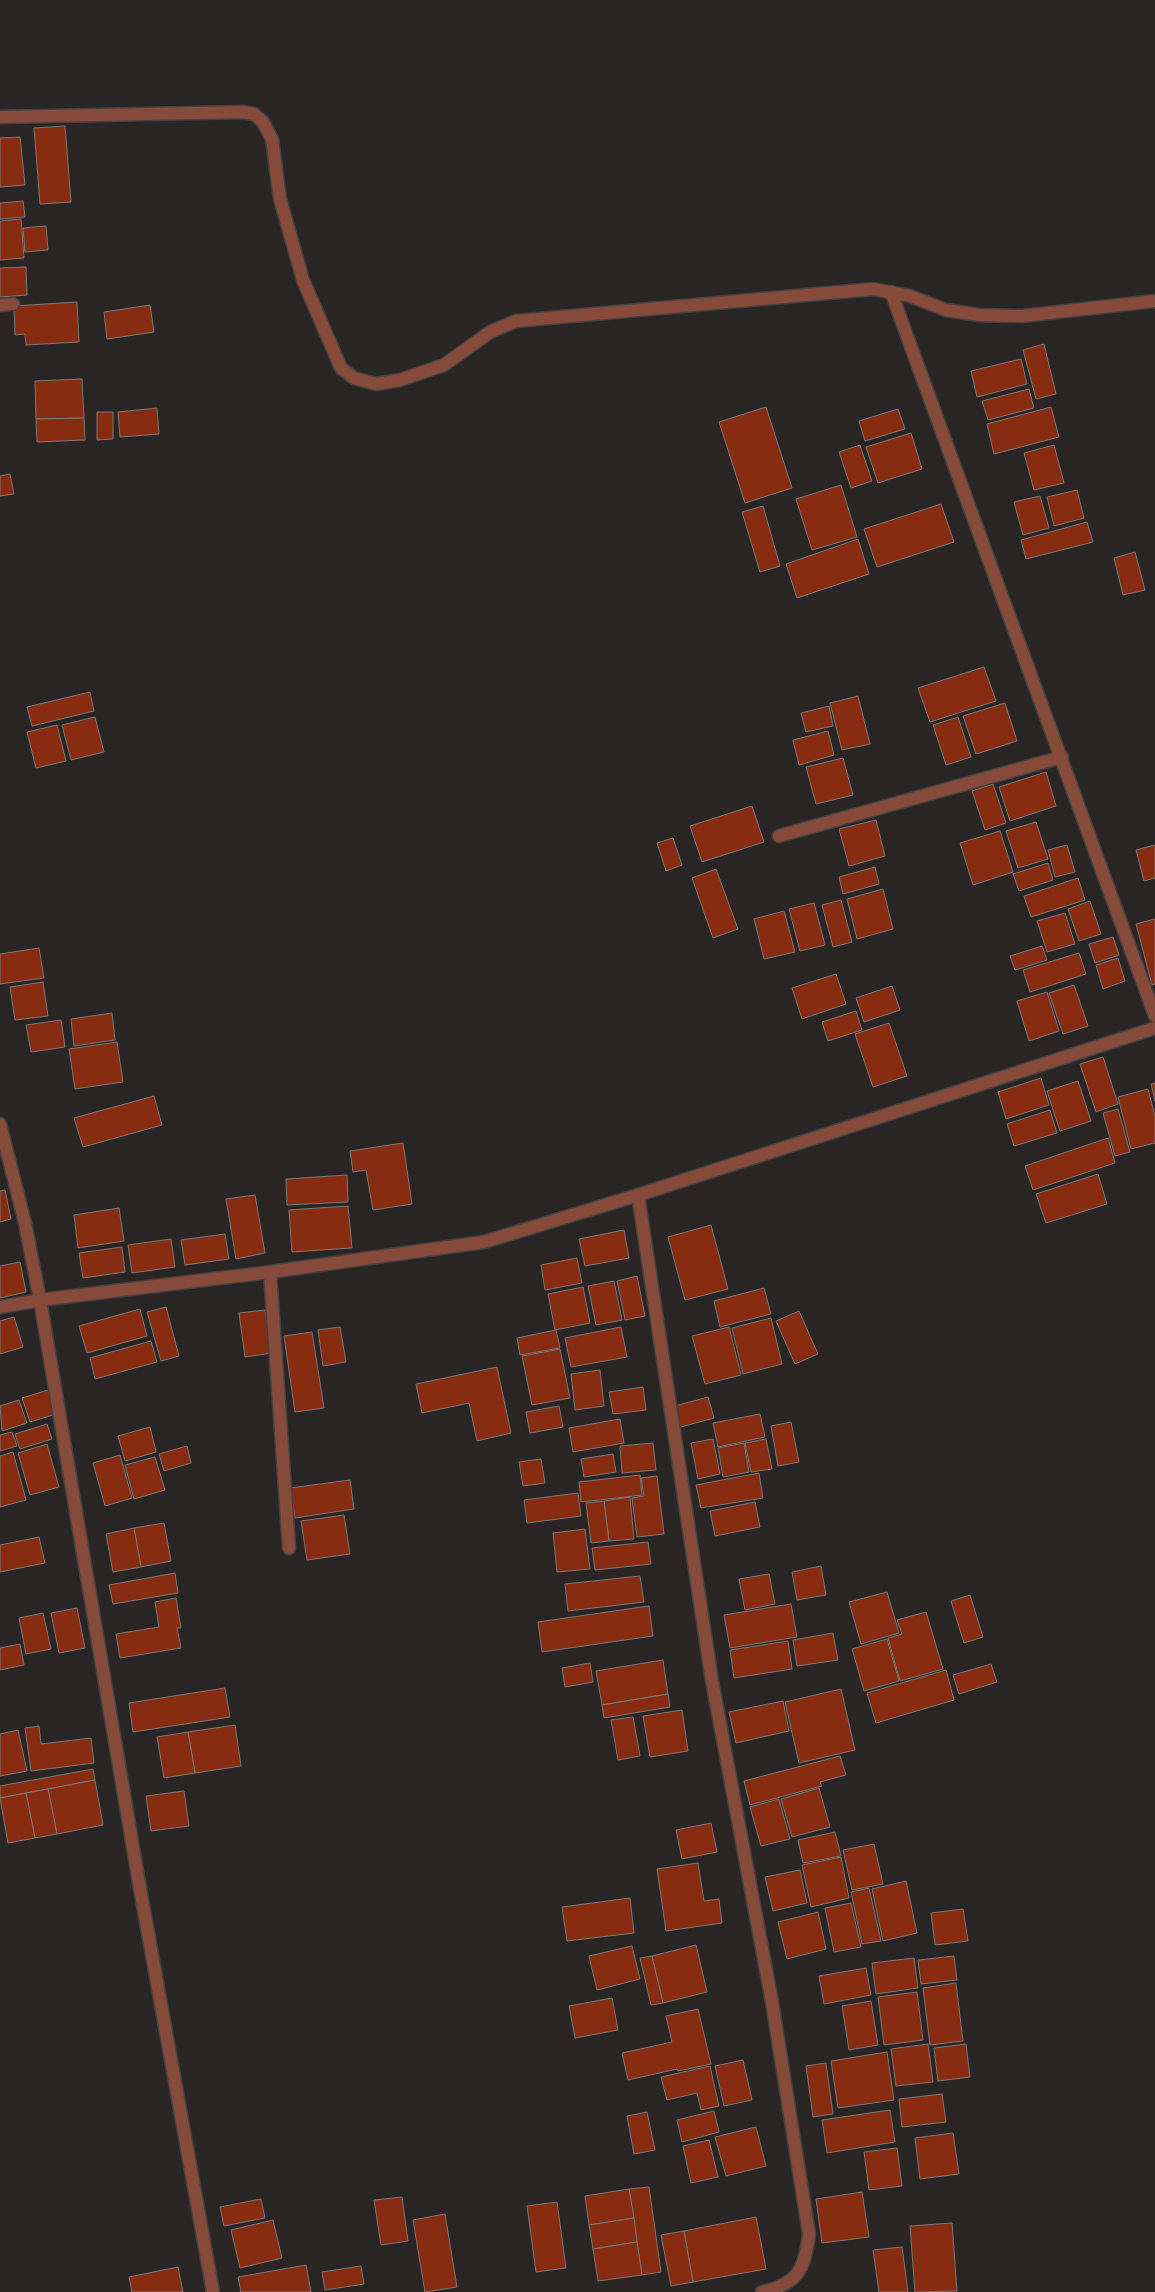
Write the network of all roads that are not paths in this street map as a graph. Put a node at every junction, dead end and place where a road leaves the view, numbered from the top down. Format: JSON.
{"nodes":[{"id":1,"x":0,"y":116,"type":"edge"},
{"id":2,"x":891,"y":292,"type":"junction"},
{"id":3,"x":1155,"y":301,"type":"edge"},
{"id":4,"x":1062,"y":757,"type":"junction"},
{"id":5,"x":779,"y":836,"type":"dead end"},
{"id":6,"x":1155,"y":1016,"type":"edge"},
{"id":7,"x":1155,"y":1028,"type":"edge"},
{"id":8,"x":0,"y":1124,"type":"edge"},
{"id":9,"x":638,"y":1195,"type":"junction"},
{"id":10,"x":270,"y":1272,"type":"junction"},
{"id":11,"x":40,"y":1300,"type":"junction"},
{"id":12,"x":0,"y":1307,"type":"edge"},
{"id":13,"x":289,"y":1548,"type":"dead end"},
{"id":14,"x":213,"y":2292,"type":"edge"},
{"id":15,"x":762,"y":2292,"type":"edge"}],
"edges":[{"from":1,"to":2,"type":"street"},
{"from":2,"to":3,"type":"street"},
{"from":2,"to":4,"type":"street"},
{"from":4,"to":5,"type":"street"},
{"from":4,"to":6,"type":"street"},
{"from":7,"to":9,"type":"street"},
{"from":8,"to":11,"type":"street"},
{"from":9,"to":10,"type":"street"},
{"from":9,"to":15,"type":"street"},
{"from":10,"to":11,"type":"street"},
{"from":10,"to":13,"type":"street"},
{"from":11,"to":12,"type":"street"},
{"from":11,"to":14,"type":"street"}]}
